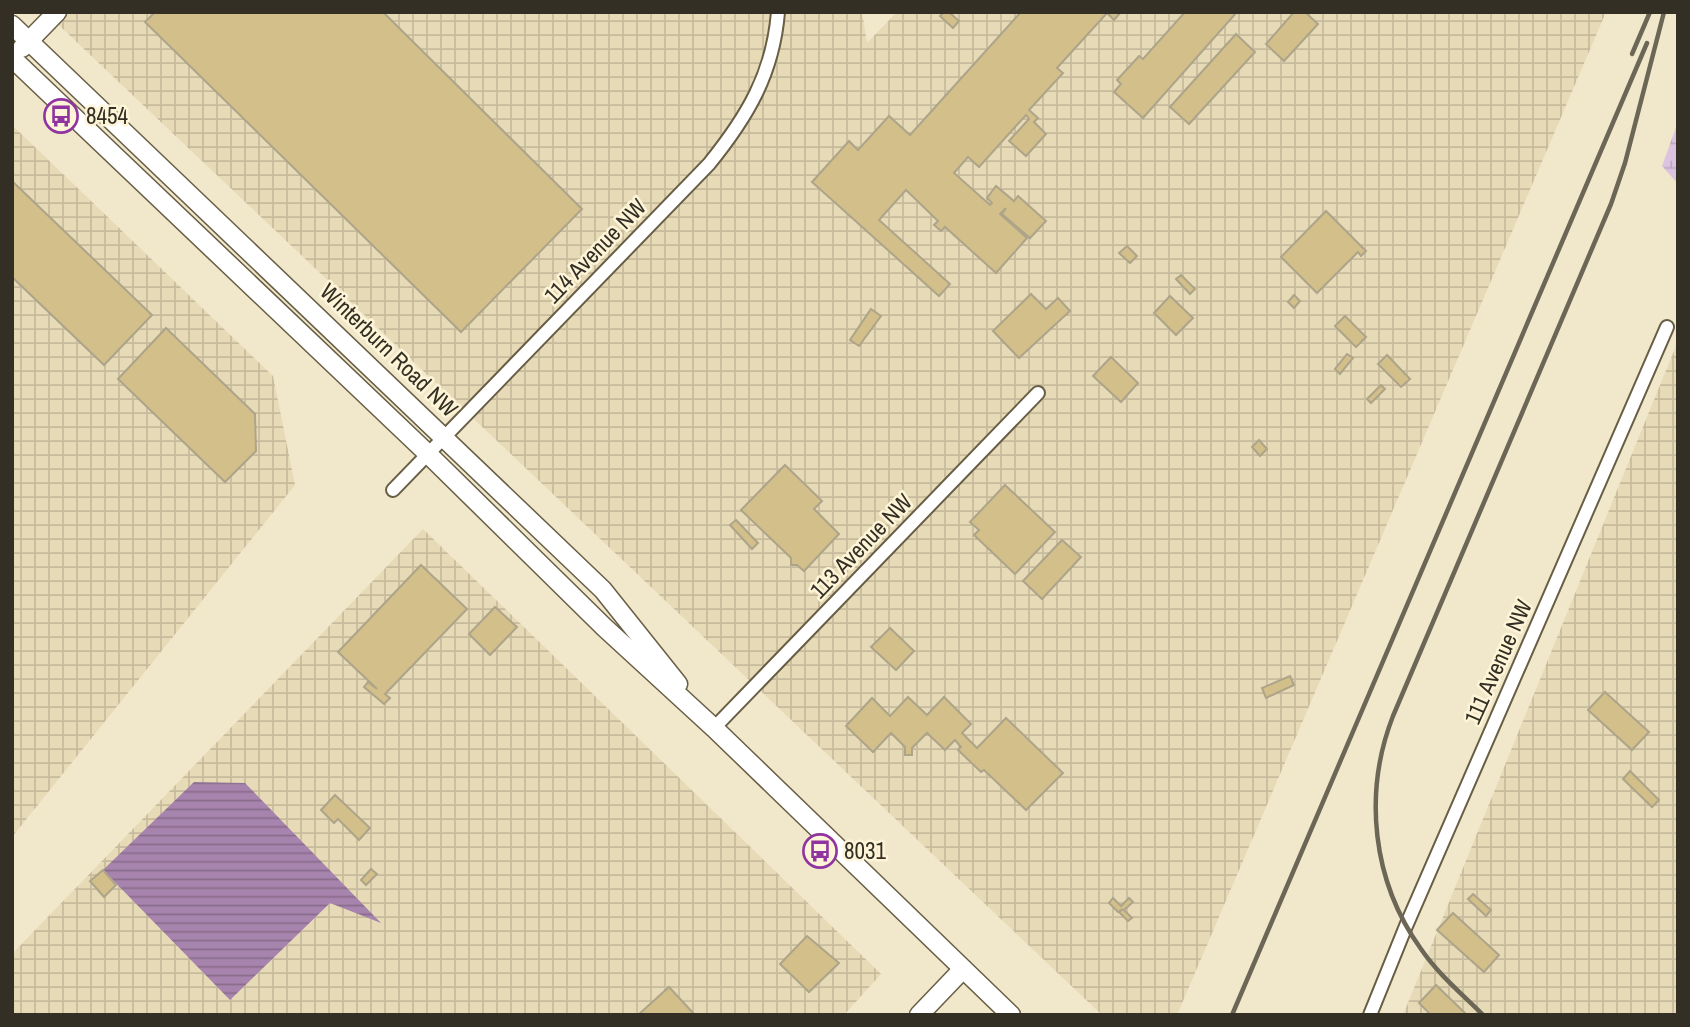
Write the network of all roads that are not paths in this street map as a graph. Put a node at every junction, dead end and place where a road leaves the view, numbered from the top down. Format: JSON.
{"nodes":[{"id":1,"x":57,"y":12,"type":"edge"},
{"id":2,"x":778,"y":12,"type":"edge"},
{"id":3,"x":12,"y":25,"type":"edge"},
{"id":4,"x":29,"y":41,"type":"junction"},
{"id":5,"x":12,"y":58,"type":"edge"},
{"id":6,"x":1667,"y":327,"type":"dead end"},
{"id":7,"x":1038,"y":393,"type":"dead end"},
{"id":8,"x":444,"y":437,"type":"junction"},
{"id":9,"x":427,"y":453,"type":"junction"},
{"id":10,"x":393,"y":490,"type":"dead end"},
{"id":11,"x":714,"y":728,"type":"junction"},
{"id":12,"x":963,"y":969,"type":"junction"},
{"id":13,"x":919,"y":1015,"type":"edge"},
{"id":14,"x":1011,"y":1015,"type":"edge"},
{"id":15,"x":1370,"y":1015,"type":"edge"}],
"edges":[{"from":1,"to":4,"type":"main road"},
{"from":2,"to":8,"type":"street","name":"114 Avenue NW"},
{"from":3,"to":4,"type":"main road","name":"Winterburn Road NW"},
{"from":4,"to":5,"type":"main road"},
{"from":4,"to":8,"type":"main road","name":"Winterburn Road NW"},
{"from":5,"to":9,"type":"main road","name":"Winterburn Road NW"},
{"from":6,"to":15,"type":"street","name":"111 Avenue NW"},
{"from":7,"to":11,"type":"street","name":"113 Avenue NW"},
{"from":8,"to":9,"type":"street","name":"114 Avenue NW"},
{"from":8,"to":11,"type":"main road","name":"Winterburn Road NW"},
{"from":9,"to":10,"type":"street","name":"114 Avenue NW"},
{"from":9,"to":11,"type":"main road","name":"Winterburn Road NW"},
{"from":11,"to":12,"type":"main road","name":"Winterburn Road NW"},
{"from":12,"to":13,"type":"main road"},
{"from":12,"to":14,"type":"main road","name":"Winterburn Road NW"}]}
